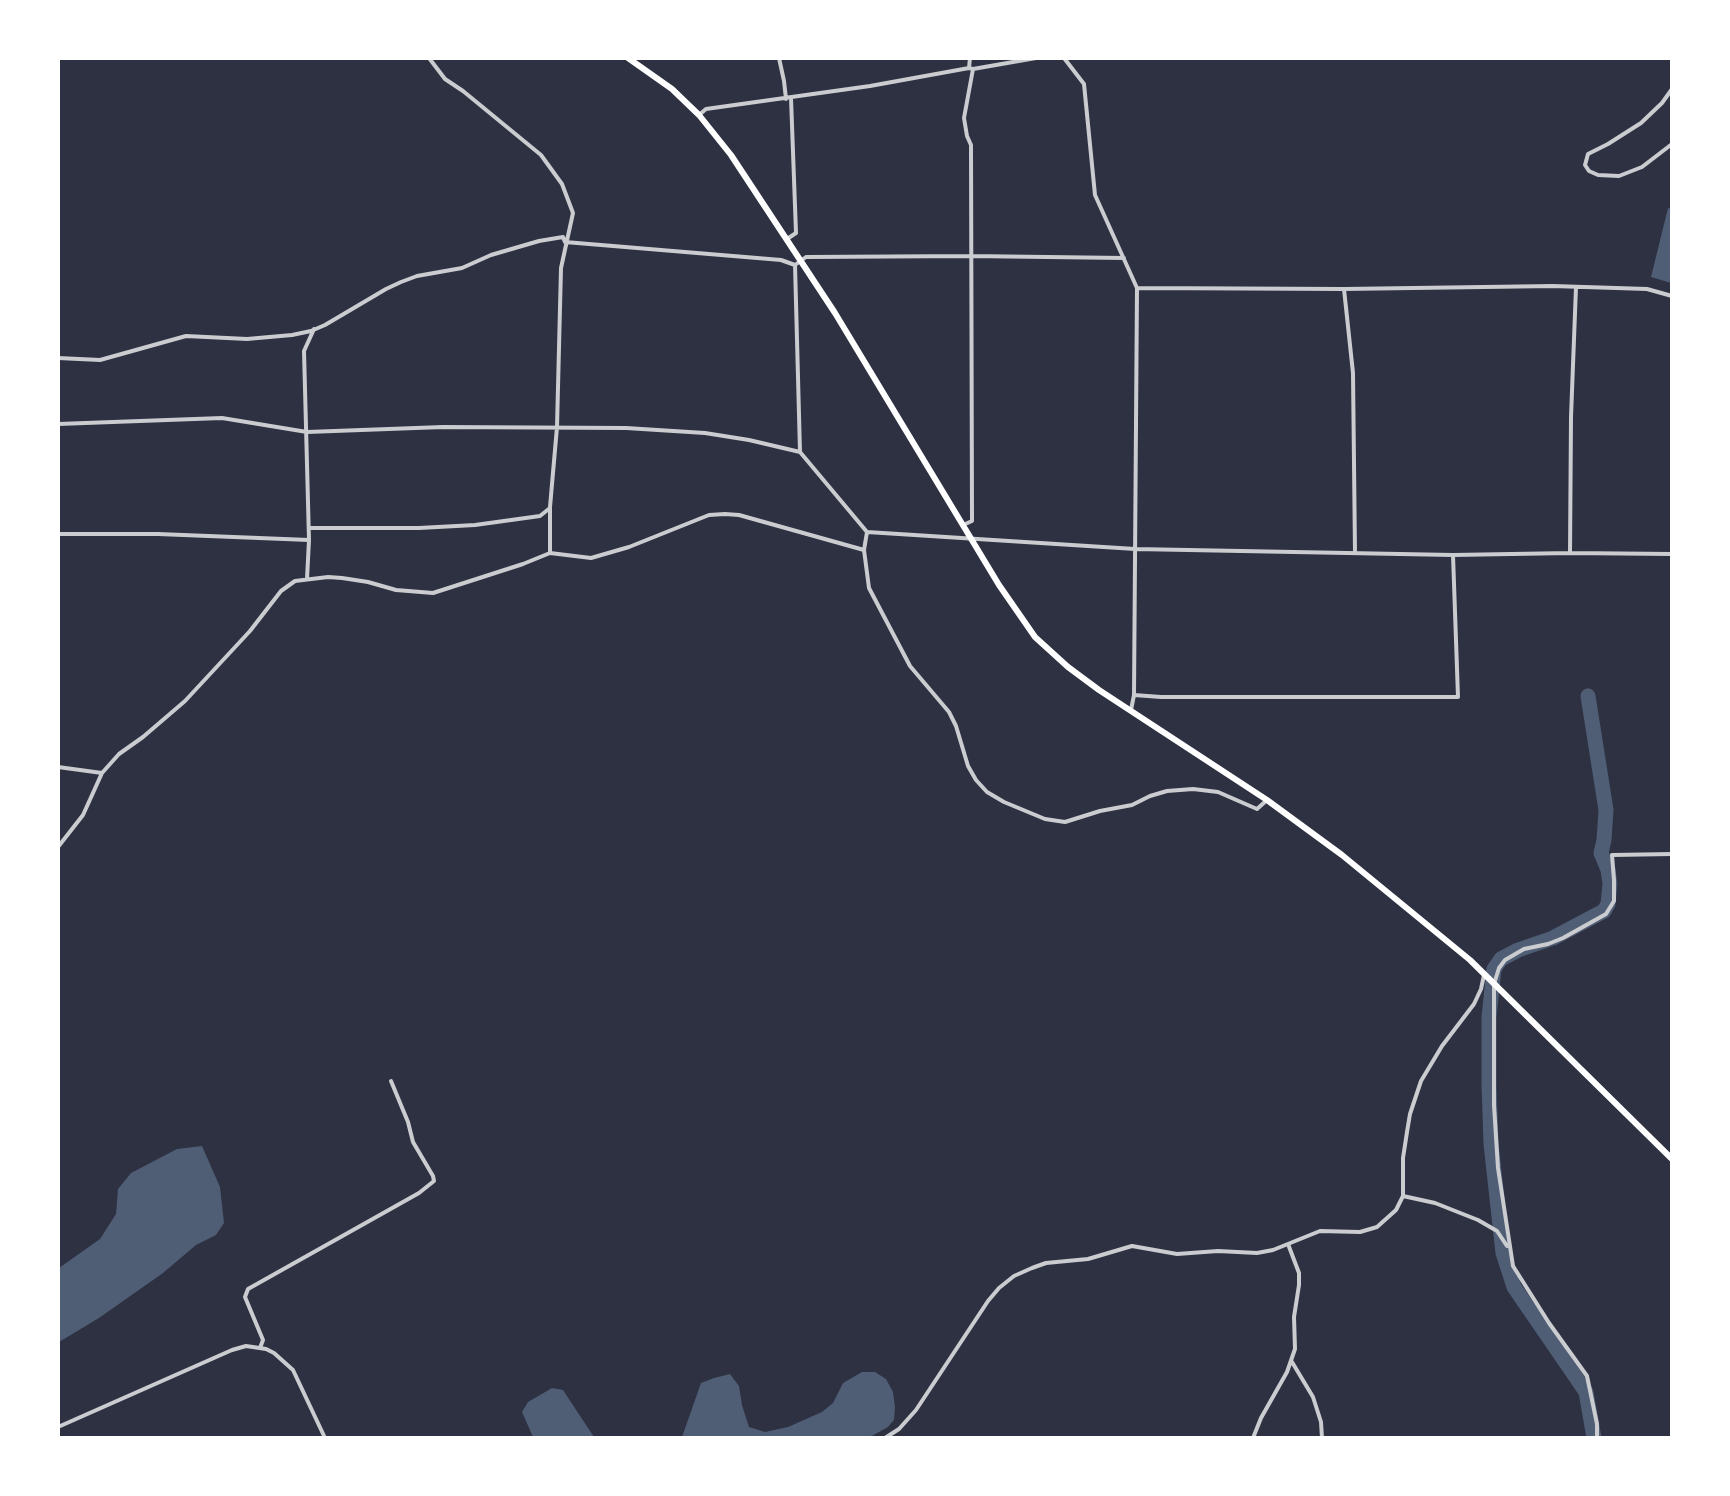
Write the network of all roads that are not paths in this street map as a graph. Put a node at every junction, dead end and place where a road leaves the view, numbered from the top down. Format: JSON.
{"nodes":[{"id":1,"x":429,"y":58,"type":"edge"},
{"id":2,"x":628,"y":58,"type":"edge"},
{"id":3,"x":779,"y":58,"type":"edge"},
{"id":4,"x":969,"y":58,"type":"edge"},
{"id":5,"x":1036,"y":58,"type":"edge"},
{"id":6,"x":1064,"y":58,"type":"edge"},
{"id":7,"x":971,"y":68,"type":"junction"},
{"id":8,"x":1671,"y":89,"type":"edge"},
{"id":9,"x":788,"y":98,"type":"junction"},
{"id":10,"x":699,"y":115,"type":"junction"},
{"id":11,"x":1671,"y":144,"type":"edge"},
{"id":12,"x":787,"y":239,"type":"junction"},
{"id":13,"x":565,"y":242,"type":"junction"},
{"id":14,"x":970,"y":256,"type":"junction"},
{"id":15,"x":1124,"y":258,"type":"junction"},
{"id":16,"x":798,"y":263,"type":"junction"},
{"id":17,"x":1576,"y":287,"type":"junction"},
{"id":18,"x":1137,"y":288,"type":"junction"},
{"id":19,"x":1344,"y":289,"type":"junction"},
{"id":20,"x":1671,"y":296,"type":"edge"},
{"id":21,"x":314,"y":329,"type":"junction"},
{"id":22,"x":58,"y":358,"type":"edge"},
{"id":23,"x":58,"y":424,"type":"edge"},
{"id":24,"x":557,"y":427,"type":"junction"},
{"id":25,"x":307,"y":432,"type":"junction"},
{"id":26,"x":800,"y":452,"type":"junction"},
{"id":27,"x":550,"y":507,"type":"junction"},
{"id":28,"x":963,"y":525,"type":"junction"},
{"id":29,"x":309,"y":528,"type":"junction"},
{"id":30,"x":867,"y":532,"type":"junction"},
{"id":31,"x":58,"y":534,"type":"edge"},
{"id":32,"x":309,"y":540,"type":"junction"},
{"id":33,"x":971,"y":540,"type":"junction"},
{"id":34,"x":1135,"y":549,"type":"junction"},
{"id":35,"x":864,"y":550,"type":"junction"},
{"id":36,"x":1570,"y":552,"type":"junction"},
{"id":37,"x":550,"y":553,"type":"junction"},
{"id":38,"x":1355,"y":553,"type":"junction"},
{"id":39,"x":1671,"y":554,"type":"edge"},
{"id":40,"x":1453,"y":555,"type":"junction"},
{"id":41,"x":307,"y":579,"type":"junction"},
{"id":42,"x":1134,"y":695,"type":"junction"},
{"id":43,"x":1130,"y":711,"type":"junction"},
{"id":44,"x":58,"y":767,"type":"edge"},
{"id":45,"x":102,"y":773,"type":"junction"},
{"id":46,"x":1267,"y":800,"type":"junction"},
{"id":47,"x":58,"y":847,"type":"edge"},
{"id":48,"x":1671,"y":854,"type":"edge"},
{"id":49,"x":1484,"y":974,"type":"junction"},
{"id":50,"x":1494,"y":984,"type":"junction"},
{"id":51,"x":391,"y":1081,"type":"dead end"},
{"id":52,"x":1671,"y":1159,"type":"edge"},
{"id":53,"x":1403,"y":1196,"type":"junction"},
{"id":54,"x":1288,"y":1244,"type":"junction"},
{"id":55,"x":1509,"y":1249,"type":"junction"},
{"id":56,"x":260,"y":1348,"type":"junction"},
{"id":57,"x":1292,"y":1361,"type":"junction"},
{"id":58,"x":58,"y":1427,"type":"edge"},
{"id":59,"x":325,"y":1437,"type":"edge"},
{"id":60,"x":885,"y":1437,"type":"edge"},
{"id":61,"x":1253,"y":1437,"type":"edge"},
{"id":62,"x":1323,"y":1437,"type":"edge"},
{"id":63,"x":1597,"y":1437,"type":"edge"}],
"edges":[{"from":1,"to":13,"type":"street"},
{"from":2,"to":10,"type":"main road"},
{"from":3,"to":9,"type":"street"},
{"from":4,"to":7,"type":"street"},
{"from":5,"to":7,"type":"street"},
{"from":6,"to":15,"type":"street"},
{"from":7,"to":9,"type":"street"},
{"from":7,"to":14,"type":"street"},
{"from":8,"to":11,"type":"street"},
{"from":9,"to":10,"type":"street"},
{"from":9,"to":12,"type":"street"},
{"from":10,"to":12,"type":"main road"},
{"from":12,"to":16,"type":"main road"},
{"from":13,"to":16,"type":"street"},
{"from":13,"to":21,"type":"street"},
{"from":13,"to":24,"type":"street"},
{"from":14,"to":15,"type":"street"},
{"from":14,"to":16,"type":"street"},
{"from":14,"to":28,"type":"street"},
{"from":15,"to":18,"type":"street"},
{"from":16,"to":26,"type":"street"},
{"from":16,"to":28,"type":"main road"},
{"from":17,"to":19,"type":"street"},
{"from":17,"to":20,"type":"street"},
{"from":17,"to":36,"type":"street"},
{"from":18,"to":19,"type":"street"},
{"from":18,"to":34,"type":"street"},
{"from":19,"to":38,"type":"street"},
{"from":21,"to":22,"type":"street"},
{"from":21,"to":25,"type":"street"},
{"from":23,"to":25,"type":"street"},
{"from":24,"to":25,"type":"street"},
{"from":24,"to":26,"type":"street"},
{"from":24,"to":27,"type":"street"},
{"from":25,"to":29,"type":"street"},
{"from":26,"to":30,"type":"street"},
{"from":27,"to":29,"type":"street"},
{"from":27,"to":37,"type":"street"},
{"from":28,"to":33,"type":"main road"},
{"from":29,"to":32,"type":"street"},
{"from":30,"to":33,"type":"street"},
{"from":30,"to":35,"type":"street"},
{"from":31,"to":32,"type":"street"},
{"from":32,"to":41,"type":"street"},
{"from":33,"to":34,"type":"street"},
{"from":33,"to":43,"type":"main road"},
{"from":34,"to":38,"type":"street"},
{"from":34,"to":42,"type":"street"},
{"from":35,"to":37,"type":"street"},
{"from":35,"to":46,"type":"street"},
{"from":36,"to":39,"type":"street"},
{"from":36,"to":40,"type":"street"},
{"from":37,"to":41,"type":"street"},
{"from":38,"to":40,"type":"street"},
{"from":40,"to":42,"type":"street"},
{"from":41,"to":45,"type":"street"},
{"from":42,"to":43,"type":"street"},
{"from":43,"to":46,"type":"main road"},
{"from":44,"to":45,"type":"street"},
{"from":45,"to":47,"type":"street"},
{"from":46,"to":49,"type":"main road"},
{"from":48,"to":50,"type":"street"},
{"from":49,"to":50,"type":"main road"},
{"from":49,"to":53,"type":"street"},
{"from":50,"to":52,"type":"main road"},
{"from":50,"to":55,"type":"street"},
{"from":51,"to":56,"type":"street"},
{"from":53,"to":54,"type":"street"},
{"from":53,"to":55,"type":"street"},
{"from":54,"to":57,"type":"street"},
{"from":54,"to":60,"type":"street"},
{"from":55,"to":63,"type":"street"},
{"from":56,"to":58,"type":"street"},
{"from":56,"to":59,"type":"street"},
{"from":57,"to":61,"type":"street"},
{"from":57,"to":62,"type":"street"}]}
